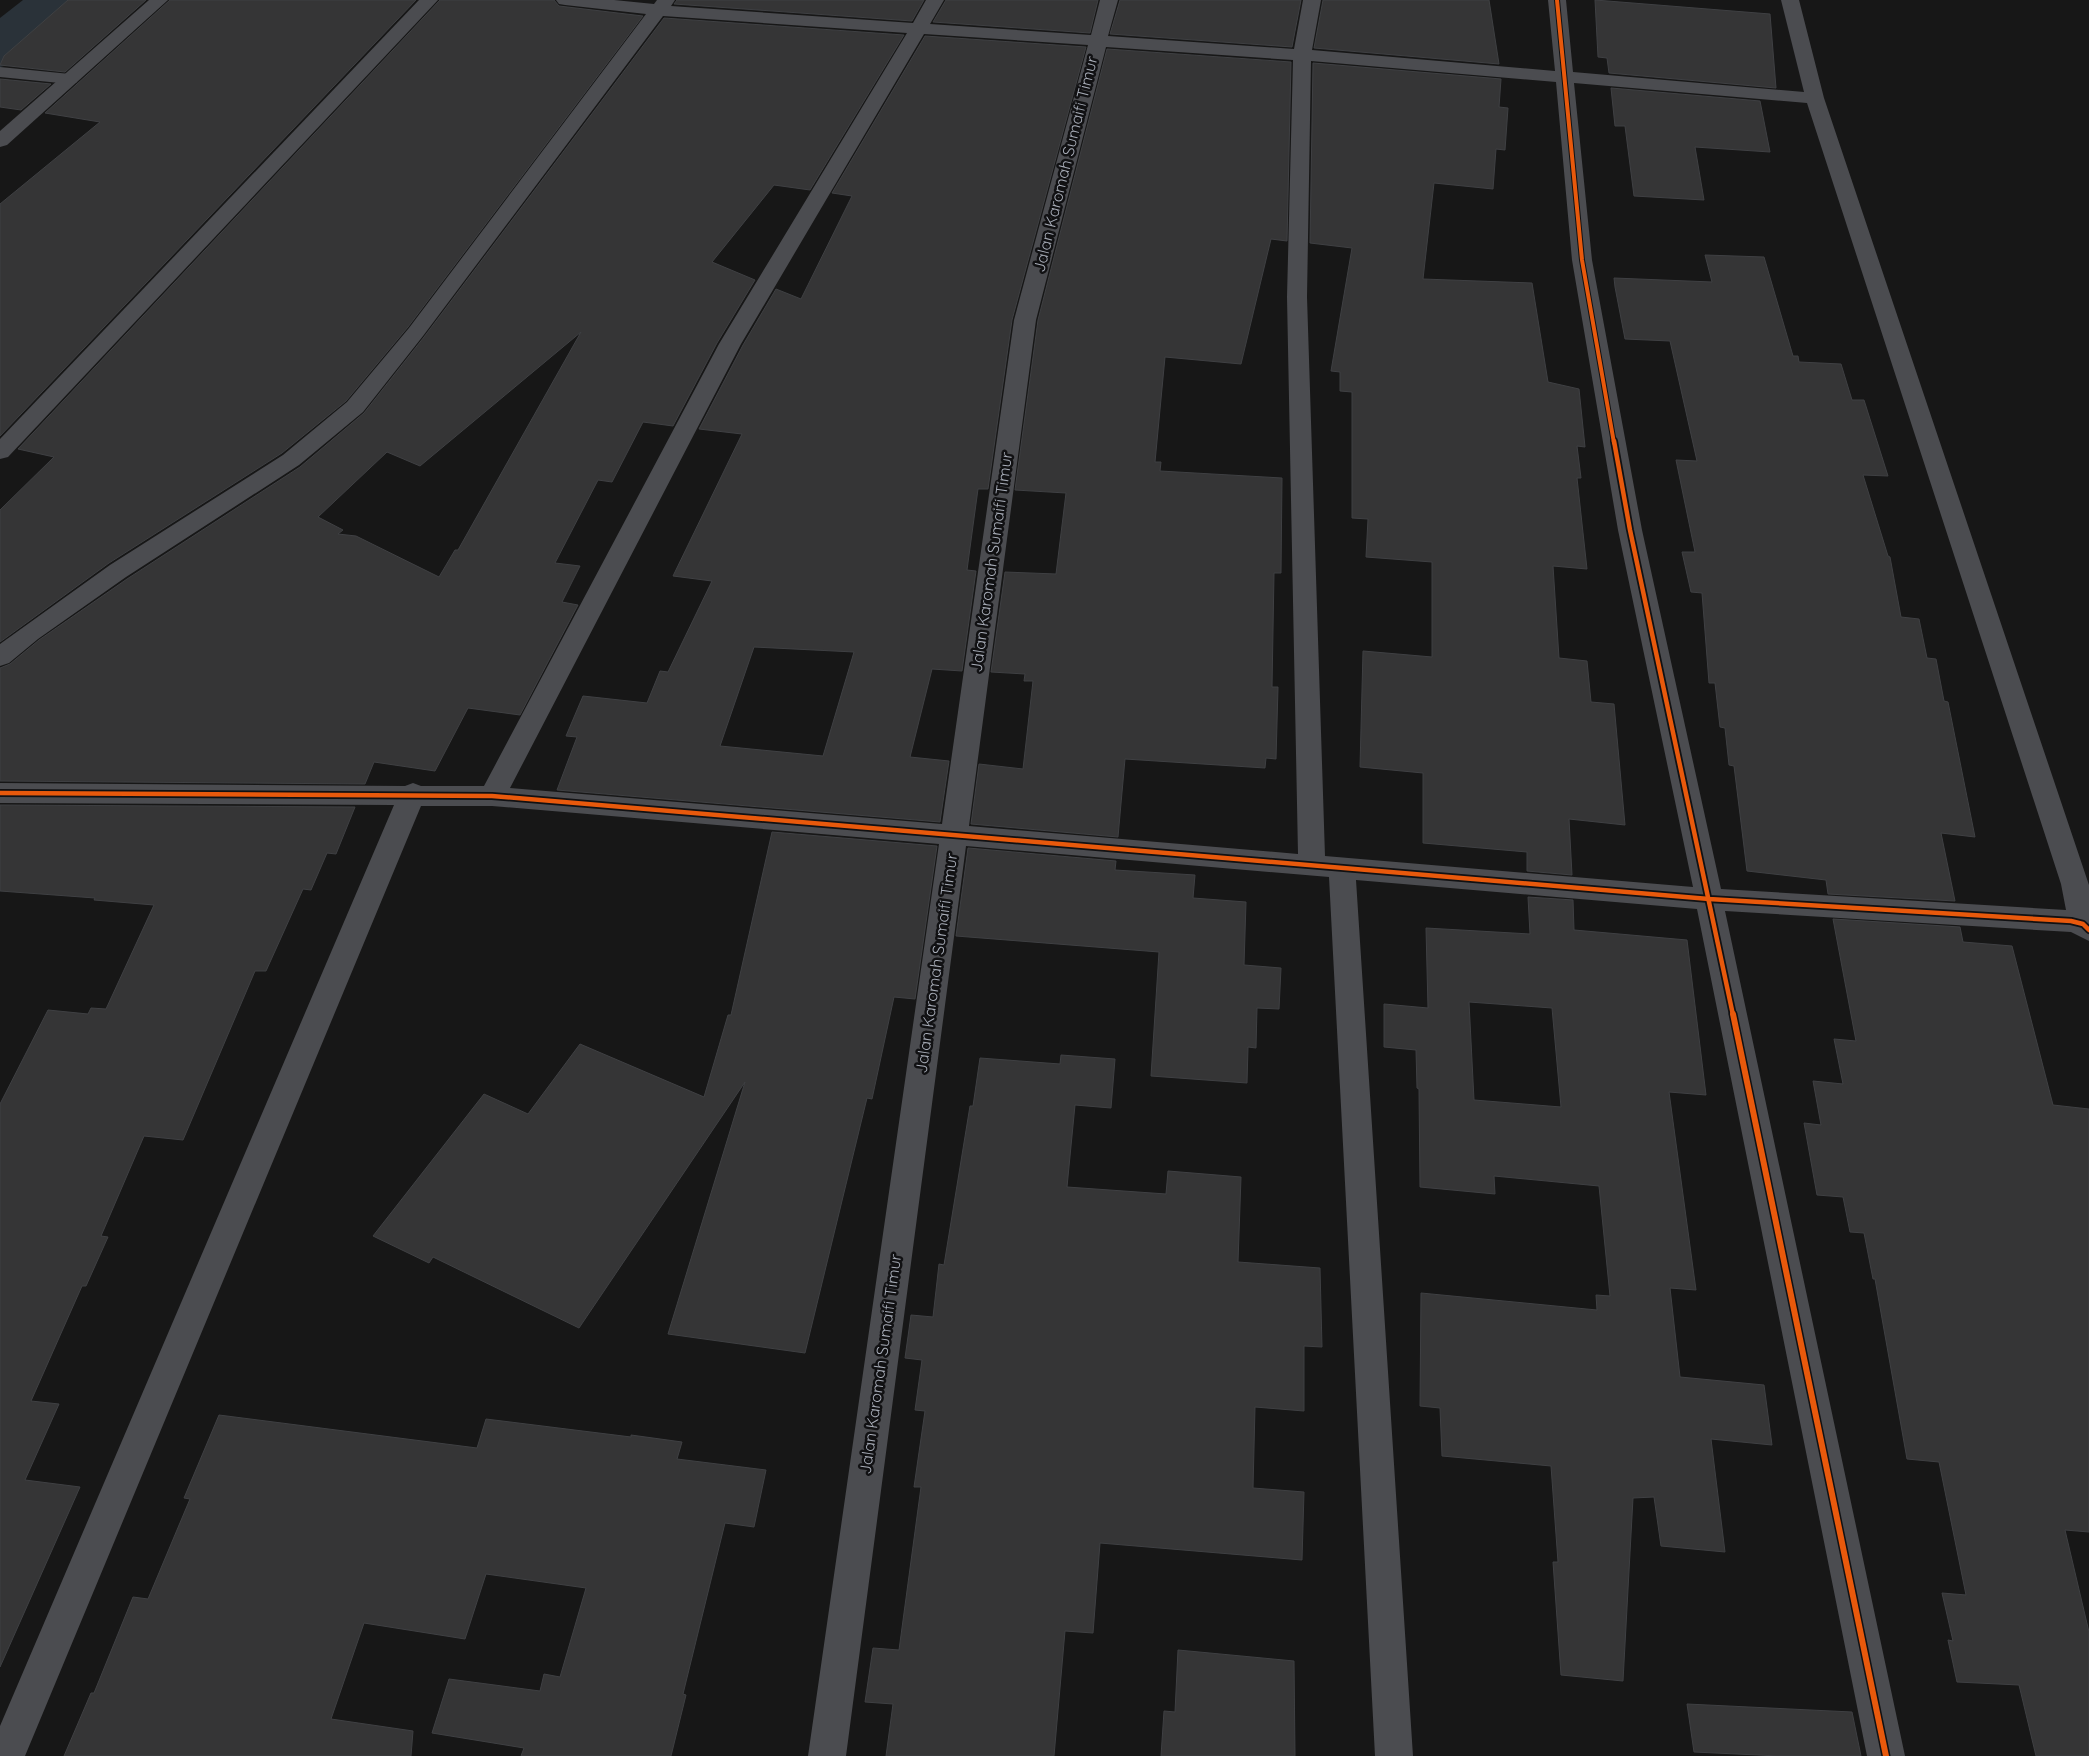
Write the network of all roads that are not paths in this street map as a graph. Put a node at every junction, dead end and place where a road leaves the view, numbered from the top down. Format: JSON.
{"nodes":[{"id":1,"x":159,"y":0,"type":"edge"},
{"id":2,"x":429,"y":0,"type":"edge"},
{"id":3,"x":565,"y":0,"type":"edge"},
{"id":4,"x":935,"y":0,"type":"edge"},
{"id":5,"x":1108,"y":0,"type":"edge"},
{"id":6,"x":1312,"y":0,"type":"edge"},
{"id":7,"x":1557,"y":0,"type":"edge"},
{"id":8,"x":1790,"y":0,"type":"edge"},
{"id":9,"x":662,"y":5,"type":"edge"},
{"id":10,"x":916,"y":30,"type":"junction"},
{"id":11,"x":1096,"y":41,"type":"junction"},
{"id":12,"x":1302,"y":55,"type":"junction"},
{"id":13,"x":0,"y":72,"type":"edge"},
{"id":14,"x":1564,"y":76,"type":"junction"},
{"id":15,"x":70,"y":79,"type":"junction"},
{"id":16,"x":1815,"y":98,"type":"junction"},
{"id":17,"x":0,"y":141,"type":"edge"},
{"id":18,"x":0,"y":452,"type":"edge"},
{"id":19,"x":0,"y":657,"type":"edge"},
{"id":20,"x":0,"y":792,"type":"edge"},
{"id":21,"x":414,"y":793,"type":"junction"},
{"id":22,"x":492,"y":796,"type":"junction"},
{"id":23,"x":954,"y":836,"type":"junction"},
{"id":24,"x":1327,"y":867,"type":"junction"},
{"id":25,"x":1709,"y":899,"type":"junction"},
{"id":26,"x":2086,"y":927,"type":"edge"},
{"id":27,"x":6,"y":1756,"type":"edge"},
{"id":28,"x":827,"y":1756,"type":"edge"},
{"id":29,"x":1394,"y":1756,"type":"edge"},
{"id":30,"x":1886,"y":1756,"type":"edge"}],
"edges":[{"from":1,"to":15,"type":"street"},
{"from":2,"to":18,"type":"street"},
{"from":3,"to":9,"type":"street"},
{"from":4,"to":10,"type":"street"},
{"from":5,"to":11,"type":"street","name":"Jalan Karomah Sumaifi Timur"},
{"from":6,"to":12,"type":"street"},
{"from":7,"to":14,"type":"street"},
{"from":8,"to":16,"type":"street"},
{"from":9,"to":10,"type":"street"},
{"from":9,"to":19,"type":"street"},
{"from":10,"to":11,"type":"street"},
{"from":10,"to":22,"type":"street"},
{"from":11,"to":12,"type":"street"},
{"from":11,"to":23,"type":"street","name":"Jalan Karomah Sumaifi Timur"},
{"from":12,"to":14,"type":"street"},
{"from":12,"to":24,"type":"street"},
{"from":13,"to":15,"type":"street"},
{"from":14,"to":16,"type":"street"},
{"from":14,"to":25,"type":"street"},
{"from":15,"to":17,"type":"street"},
{"from":16,"to":26,"type":"street"},
{"from":20,"to":21,"type":"street"},
{"from":21,"to":22,"type":"street"},
{"from":21,"to":27,"type":"street"},
{"from":22,"to":23,"type":"street"},
{"from":23,"to":24,"type":"street"},
{"from":23,"to":28,"type":"street","name":"Jalan Karomah Sumaifi Timur"},
{"from":24,"to":25,"type":"street"},
{"from":24,"to":29,"type":"street"},
{"from":25,"to":26,"type":"street"},
{"from":25,"to":30,"type":"street"}]}
